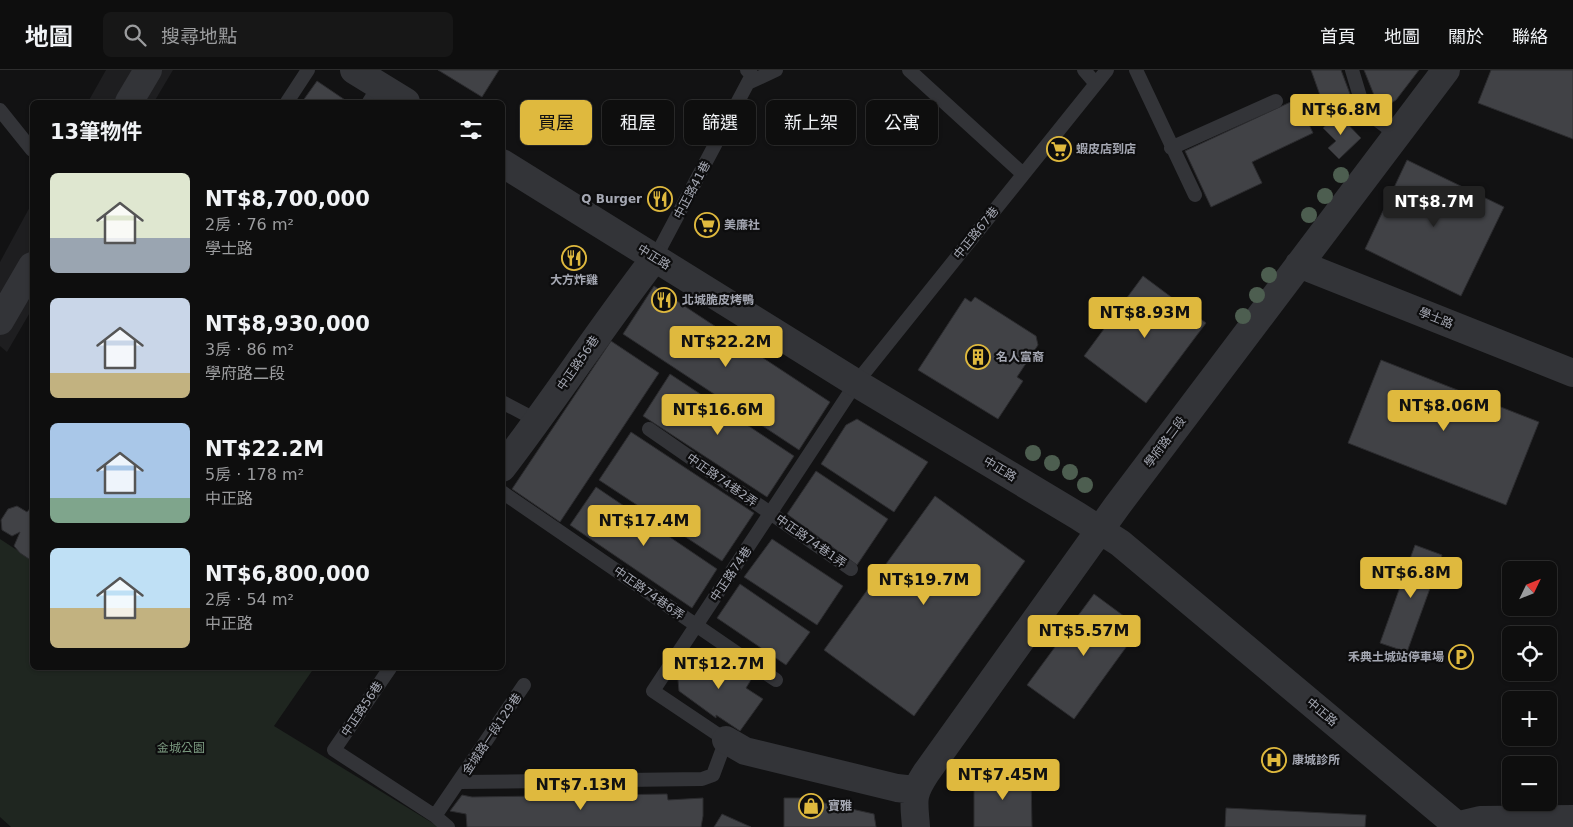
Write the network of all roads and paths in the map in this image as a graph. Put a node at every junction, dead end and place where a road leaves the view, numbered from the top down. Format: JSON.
{"nodes":[{"id":1,"x":148,"y":70,"type":"edge"},
{"id":2,"x":308,"y":70,"type":"edge"},
{"id":3,"x":354,"y":70,"type":"edge"},
{"id":4,"x":776,"y":70,"type":"edge"},
{"id":5,"x":909,"y":70,"type":"edge"},
{"id":6,"x":1084,"y":70,"type":"edge"},
{"id":7,"x":1107,"y":70,"type":"edge"},
{"id":8,"x":1136,"y":70,"type":"edge"},
{"id":9,"x":1352,"y":70,"type":"edge"},
{"id":10,"x":1446,"y":70,"type":"edge"},
{"id":11,"x":747,"y":76,"type":"edge"},
{"id":12,"x":1096,"y":84,"type":"junction"},
{"id":13,"x":374,"y":94,"type":"edge"},
{"id":14,"x":130,"y":100,"type":"edge"},
{"id":15,"x":288,"y":100,"type":"edge"},
{"id":16,"x":398,"y":100,"type":"edge"},
{"id":17,"x":1276,"y":101,"type":"dead end"},
{"id":18,"x":0,"y":110,"type":"edge"},
{"id":19,"x":1397,"y":135,"type":"junction"},
{"id":20,"x":30,"y":148,"type":"edge"},
{"id":21,"x":1171,"y":148,"type":"junction"},
{"id":22,"x":505,"y":165,"type":"edge"},
{"id":23,"x":1023,"y":174,"type":"junction"},
{"id":24,"x":1195,"y":195,"type":"dead end"},
{"id":25,"x":655,"y":258,"type":"junction"},
{"id":26,"x":1299,"y":264,"type":"junction"},
{"id":27,"x":30,"y":270,"type":"edge"},
{"id":28,"x":0,"y":322,"type":"edge"},
{"id":29,"x":1573,"y":373,"type":"edge"},
{"id":30,"x":856,"y":383,"type":"junction"},
{"id":31,"x":505,"y":404,"type":"edge"},
{"id":32,"x":538,"y":421,"type":"junction"},
{"id":33,"x":649,"y":429,"type":"dead end"},
{"id":34,"x":505,"y":464,"type":"edge"},
{"id":35,"x":505,"y":494,"type":"edge"},
{"id":36,"x":771,"y":513,"type":"junction"},
{"id":37,"x":1099,"y":531,"type":"junction"},
{"id":38,"x":851,"y":568,"type":"dead end"},
{"id":39,"x":696,"y":625,"type":"junction"},
{"id":40,"x":389,"y":670,"type":"edge"},
{"id":41,"x":776,"y":680,"type":"dead end"},
{"id":42,"x":524,"y":685,"type":"dead end"},
{"id":43,"x":726,"y":740,"type":"junction"},
{"id":44,"x":460,"y":782,"type":"junction"},
{"id":45,"x":915,"y":790,"type":"junction"},
{"id":46,"x":435,"y":816,"type":"junction"},
{"id":47,"x":1573,"y":819,"type":"edge"},
{"id":48,"x":1459,"y":826,"type":"edge"},
{"id":49,"x":448,"y":827,"type":"edge"},
{"id":50,"x":916,"y":827,"type":"edge"}],
"edges":[{"from":1,"to":14,"type":"street"},
{"from":2,"to":15,"type":"lane"},
{"from":3,"to":13,"type":"street"},
{"from":4,"to":11,"type":"lane"},
{"from":5,"to":23,"type":"lane"},
{"from":6,"to":12,"type":"lane"},
{"from":7,"to":12,"type":"lane","name":"中正路67巷"},
{"from":8,"to":21,"type":"lane"},
{"from":9,"to":19,"type":"lane"},
{"from":10,"to":19,"type":"street","name":"學府路二段"},
{"from":11,"to":25,"type":"lane","name":"中正路41巷"},
{"from":12,"to":23,"type":"lane","name":"中正路67巷"},
{"from":13,"to":16,"type":"street"},
{"from":17,"to":21,"type":"lane"},
{"from":18,"to":20,"type":"lane"},
{"from":19,"to":26,"type":"street","name":"學府路二段"},
{"from":21,"to":24,"type":"lane"},
{"from":22,"to":25,"type":"street","name":"中正路"},
{"from":23,"to":30,"type":"lane","name":"中正路67巷"},
{"from":25,"to":30,"type":"street","name":"中正路"},
{"from":25,"to":32,"type":"street","name":"中正路56巷"},
{"from":26,"to":29,"type":"street","name":"學士路"},
{"from":26,"to":37,"type":"street","name":"學府路二段"},
{"from":27,"to":28,"type":"street"},
{"from":30,"to":36,"type":"lane","name":"中正路74巷"},
{"from":30,"to":37,"type":"street","name":"中正路"},
{"from":31,"to":32,"type":"lane"},
{"from":32,"to":34,"type":"street","name":"中正路56巷"},
{"from":33,"to":36,"type":"lane","name":"中正路74巷2弄"},
{"from":35,"to":39,"type":"lane","name":"中正路74巷6弄"},
{"from":36,"to":38,"type":"lane","name":"中正路74巷1弄"},
{"from":36,"to":39,"type":"lane","name":"中正路74巷"},
{"from":37,"to":45,"type":"street","name":"學府路二段"},
{"from":37,"to":48,"type":"street","name":"中正路"},
{"from":39,"to":41,"type":"lane","name":"中正路74巷6弄"},
{"from":39,"to":43,"type":"lane","name":"中正路74巷"},
{"from":40,"to":46,"type":"lane","name":"中正路56巷"},
{"from":42,"to":44,"type":"lane","name":"金城路一段129巷"},
{"from":43,"to":44,"type":"lane","name":"金城路一段129巷"},
{"from":43,"to":45,"type":"street"},
{"from":44,"to":46,"type":"lane","name":"金城路一段129巷"},
{"from":45,"to":50,"type":"street"},
{"from":46,"to":49,"type":"lane"},
{"from":47,"to":48,"type":"street"}]}
